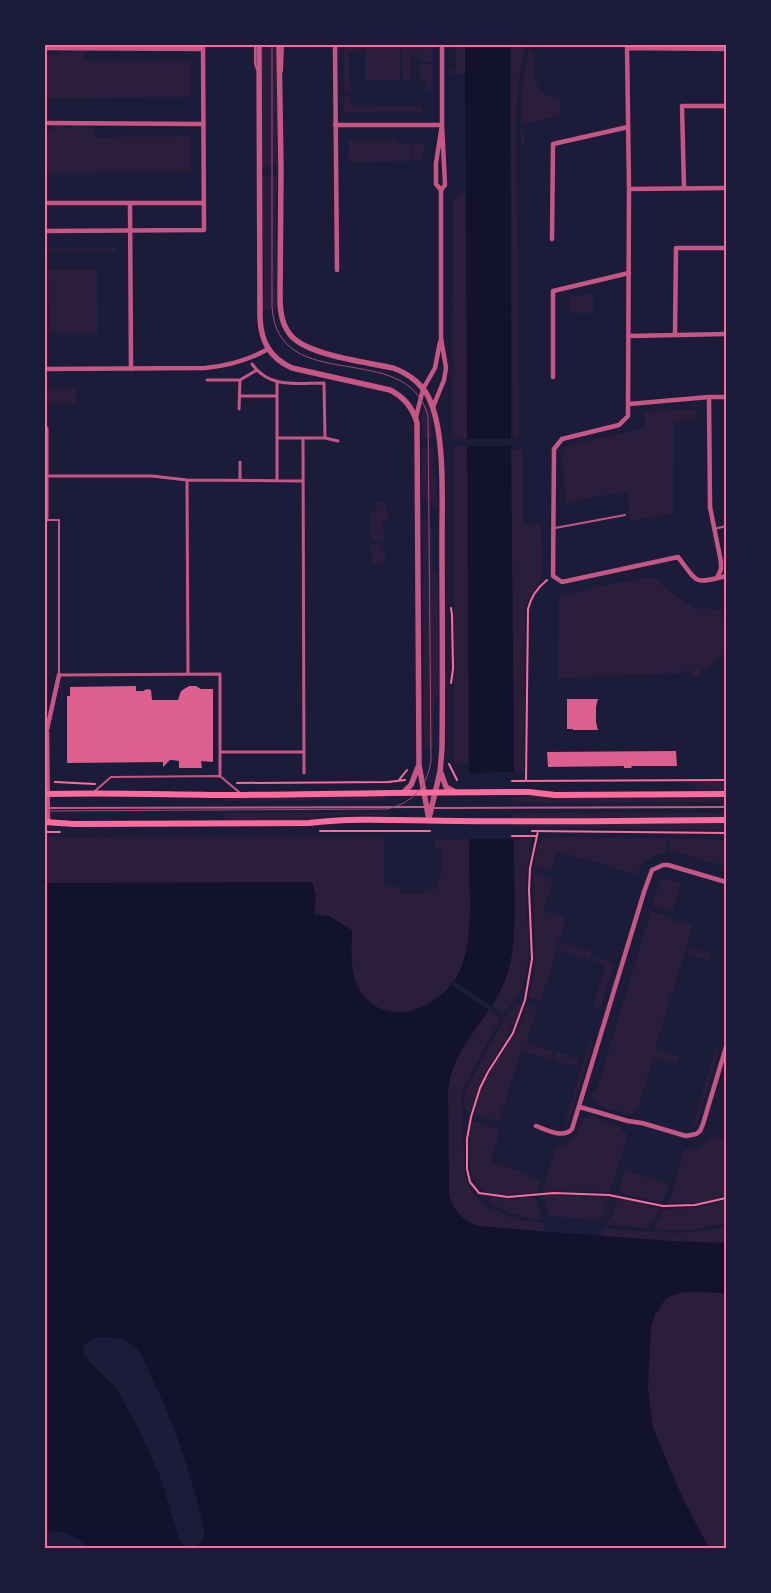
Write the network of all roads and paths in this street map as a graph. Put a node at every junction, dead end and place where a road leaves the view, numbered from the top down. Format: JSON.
{"nodes":[{"id":1,"x":255,"y":45,"type":"edge"},
{"id":2,"x":259,"y":45,"type":"edge"},
{"id":3,"x":278,"y":45,"type":"edge"},
{"id":4,"x":283,"y":45,"type":"edge"},
{"id":5,"x":335,"y":45,"type":"edge"},
{"id":6,"x":442,"y":45,"type":"edge"},
{"id":7,"x":203,"y":47,"type":"edge"},
{"id":8,"x":627,"y":47,"type":"edge"},
{"id":9,"x":45,"y":48,"type":"edge"},
{"id":10,"x":726,"y":49,"type":"edge"},
{"id":11,"x":260,"y":78,"type":"junction"},
{"id":12,"x":279,"y":81,"type":"junction"},
{"id":13,"x":726,"y":106,"type":"edge"},
{"id":14,"x":45,"y":123,"type":"edge"},
{"id":15,"x":203,"y":124,"type":"junction"},
{"id":16,"x":335,"y":125,"type":"junction"},
{"id":17,"x":442,"y":125,"type":"junction"},
{"id":18,"x":628,"y":127,"type":"junction"},
{"id":19,"x":684,"y":188,"type":"junction"},
{"id":20,"x":726,"y":188,"type":"edge"},
{"id":21,"x":629,"y":189,"type":"junction"},
{"id":22,"x":441,"y":190,"type":"junction"},
{"id":23,"x":130,"y":203,"type":"junction"},
{"id":24,"x":204,"y":203,"type":"junction"},
{"id":25,"x":45,"y":204,"type":"edge"},
{"id":26,"x":45,"y":230,"type":"edge"},
{"id":27,"x":130,"y":230,"type":"junction"},
{"id":28,"x":552,"y":239,"type":"dead end"},
{"id":29,"x":726,"y":248,"type":"edge"},
{"id":30,"x":337,"y":270,"type":"dead end"},
{"id":31,"x":629,"y":273,"type":"junction"},
{"id":32,"x":675,"y":334,"type":"junction"},
{"id":33,"x":726,"y":334,"type":"edge"},
{"id":34,"x":629,"y":336,"type":"junction"},
{"id":35,"x":441,"y":338,"type":"junction"},
{"id":36,"x":268,"y":349,"type":"junction"},
{"id":37,"x":252,"y":364,"type":"dead end"},
{"id":38,"x":45,"y":369,"type":"edge"},
{"id":39,"x":131,"y":369,"type":"junction"},
{"id":40,"x":256,"y":370,"type":"junction"},
{"id":41,"x":553,"y":377,"type":"dead end"},
{"id":42,"x":207,"y":380,"type":"dead end"},
{"id":43,"x":240,"y":380,"type":"junction"},
{"id":44,"x":277,"y":383,"type":"junction"},
{"id":45,"x":423,"y":389,"type":"junction"},
{"id":46,"x":240,"y":396,"type":"junction"},
{"id":47,"x":277,"y":396,"type":"junction"},
{"id":48,"x":709,"y":397,"type":"junction"},
{"id":49,"x":726,"y":397,"type":"edge"},
{"id":50,"x":629,"y":404,"type":"junction"},
{"id":51,"x":433,"y":407,"type":"junction"},
{"id":52,"x":240,"y":408,"type":"dead end"},
{"id":53,"x":416,"y":417,"type":"junction"},
{"id":54,"x":47,"y":428,"type":"dead end"},
{"id":55,"x":277,"y":438,"type":"junction"},
{"id":56,"x":302,"y":438,"type":"junction"},
{"id":57,"x":325,"y":438,"type":"junction"},
{"id":58,"x":338,"y":441,"type":"dead end"},
{"id":59,"x":240,"y":462,"type":"dead end"},
{"id":60,"x":47,"y":476,"type":"junction"},
{"id":61,"x":187,"y":480,"type":"junction"},
{"id":62,"x":240,"y":480,"type":"junction"},
{"id":63,"x":277,"y":480,"type":"junction"},
{"id":64,"x":303,"y":480,"type":"junction"},
{"id":65,"x":625,"y":515,"type":"dead end"},
{"id":66,"x":47,"y":520,"type":"joint"},
{"id":67,"x":726,"y":526,"type":"edge"},
{"id":68,"x":554,"y":528,"type":"junction"},
{"id":69,"x":714,"y":528,"type":"junction"},
{"id":70,"x":553,"y":576,"type":"junction"},
{"id":71,"x":726,"y":576,"type":"edge"},
{"id":72,"x":717,"y":578,"type":"junction"},
{"id":73,"x":450,"y":607,"type":"dead end"},
{"id":74,"x":188,"y":675,"type":"junction"},
{"id":75,"x":59,"y":676,"type":"junction"},
{"id":76,"x":451,"y":683,"type":"dead end"},
{"id":77,"x":46,"y":734,"type":"edge"},
{"id":78,"x":220,"y":752,"type":"junction"},
{"id":79,"x":304,"y":752,"type":"junction"},
{"id":80,"x":419,"y":765,"type":"junction"},
{"id":81,"x":440,"y":772,"type":"junction"},
{"id":82,"x":304,"y":773,"type":"dead end"},
{"id":83,"x":220,"y":776,"type":"junction"},
{"id":84,"x":726,"y":780,"type":"edge"},
{"id":85,"x":512,"y":781,"type":"dead end"},
{"id":86,"x":526,"y":781,"type":"junction"},
{"id":87,"x":455,"y":792,"type":"junction"},
{"id":88,"x":93,"y":793,"type":"junction"},
{"id":89,"x":403,"y":793,"type":"junction"},
{"id":90,"x":423,"y":793,"type":"junction"},
{"id":91,"x":435,"y":793,"type":"junction"},
{"id":92,"x":46,"y":794,"type":"edge"},
{"id":93,"x":726,"y":794,"type":"edge"},
{"id":94,"x":241,"y":795,"type":"junction"},
{"id":95,"x":429,"y":807,"type":"junction"},
{"id":96,"x":726,"y":807,"type":"edge"},
{"id":97,"x":46,"y":808,"type":"edge"},
{"id":98,"x":429,"y":820,"type":"junction"},
{"id":99,"x":726,"y":820,"type":"edge"},
{"id":100,"x":47,"y":822,"type":"edge"},
{"id":101,"x":529,"y":830,"type":"dead end"},
{"id":102,"x":538,"y":831,"type":"junction"},
{"id":103,"x":726,"y":833,"type":"edge"},
{"id":104,"x":512,"y":836,"type":"dead end"},
{"id":105,"x":537,"y":836,"type":"junction"},
{"id":106,"x":726,"y":882,"type":"edge"},
{"id":107,"x":726,"y":1047,"type":"edge"},
{"id":108,"x":580,"y":1107,"type":"junction"},
{"id":109,"x":536,"y":1126,"type":"dead end"},
{"id":110,"x":726,"y":1198,"type":"edge"}],
"edges":[{"from":1,"to":11,"type":"lane"},
{"from":2,"to":11,"type":"street"},
{"from":3,"to":12,"type":"street"},
{"from":4,"to":12,"type":"lane"},
{"from":5,"to":16,"type":"street"},
{"from":6,"to":17,"type":"street"},
{"from":7,"to":9,"type":"street"},
{"from":7,"to":15,"type":"street"},
{"from":8,"to":10,"type":"street"},
{"from":8,"to":18,"type":"street"},
{"from":11,"to":36,"type":"street"},
{"from":12,"to":45,"type":"street"},
{"from":13,"to":19,"type":"street"},
{"from":14,"to":15,"type":"street"},
{"from":15,"to":24,"type":"street"},
{"from":16,"to":17,"type":"street"},
{"from":16,"to":30,"type":"street"},
{"from":17,"to":22,"type":"street"},
{"from":17,"to":22,"type":"street"},
{"from":18,"to":21,"type":"street"},
{"from":18,"to":28,"type":"street"},
{"from":19,"to":20,"type":"street"},
{"from":19,"to":21,"type":"street"},
{"from":21,"to":31,"type":"street"},
{"from":22,"to":35,"type":"street"},
{"from":23,"to":24,"type":"street"},
{"from":23,"to":25,"type":"street"},
{"from":23,"to":27,"type":"street"},
{"from":24,"to":27,"type":"street"},
{"from":26,"to":27,"type":"street"},
{"from":27,"to":39,"type":"street"},
{"from":29,"to":32,"type":"street"},
{"from":31,"to":34,"type":"street"},
{"from":31,"to":41,"type":"street"},
{"from":32,"to":33,"type":"street"},
{"from":32,"to":34,"type":"street"},
{"from":34,"to":50,"type":"street"},
{"from":35,"to":45,"type":"street"},
{"from":35,"to":51,"type":"street"},
{"from":36,"to":39,"type":"street"},
{"from":36,"to":53,"type":"street"},
{"from":37,"to":40,"type":"street"},
{"from":38,"to":39,"type":"street"},
{"from":40,"to":43,"type":"street"},
{"from":40,"to":44,"type":"street"},
{"from":42,"to":43,"type":"street"},
{"from":43,"to":46,"type":"street"},
{"from":44,"to":47,"type":"street"},
{"from":44,"to":57,"type":"street"},
{"from":45,"to":51,"type":"street"},
{"from":45,"to":53,"type":"street"},
{"from":46,"to":47,"type":"street"},
{"from":46,"to":52,"type":"street"},
{"from":47,"to":55,"type":"street"},
{"from":48,"to":49,"type":"street"},
{"from":48,"to":50,"type":"street"},
{"from":48,"to":69,"type":"street"},
{"from":50,"to":68,"type":"street"},
{"from":51,"to":81,"type":"street"},
{"from":53,"to":80,"type":"street"},
{"from":54,"to":60,"type":"street"},
{"from":55,"to":56,"type":"street"},
{"from":55,"to":63,"type":"street"},
{"from":56,"to":57,"type":"street"},
{"from":56,"to":64,"type":"street"},
{"from":57,"to":58,"type":"street"},
{"from":59,"to":62,"type":"street"},
{"from":60,"to":61,"type":"street"},
{"from":60,"to":66,"type":"street"},
{"from":61,"to":62,"type":"street"},
{"from":61,"to":74,"type":"street"},
{"from":62,"to":63,"type":"street"},
{"from":63,"to":64,"type":"street"},
{"from":64,"to":79,"type":"street"},
{"from":65,"to":68,"type":"lane"},
{"from":66,"to":75,"type":"lane"},
{"from":67,"to":69,"type":"lane"},
{"from":68,"to":70,"type":"street"},
{"from":69,"to":72,"type":"street"},
{"from":70,"to":72,"type":"street"},
{"from":70,"to":86,"type":"path"},
{"from":71,"to":72,"type":"street"},
{"from":73,"to":76,"type":"path"},
{"from":74,"to":75,"type":"street"},
{"from":74,"to":78,"type":"street"},
{"from":75,"to":77,"type":"street"},
{"from":77,"to":92,"type":"street"},
{"from":78,"to":79,"type":"street"},
{"from":78,"to":83,"type":"street"},
{"from":79,"to":82,"type":"street"},
{"from":80,"to":89,"type":"street"},
{"from":80,"to":90,"type":"street"},
{"from":81,"to":87,"type":"street"},
{"from":81,"to":91,"type":"street"},
{"from":83,"to":88,"type":"lane"},
{"from":83,"to":94,"type":"lane"},
{"from":84,"to":86,"type":"path"},
{"from":85,"to":86,"type":"path"},
{"from":87,"to":91,"type":"main road"},
{"from":87,"to":93,"type":"main road"},
{"from":88,"to":92,"type":"main road"},
{"from":88,"to":94,"type":"main road"},
{"from":89,"to":90,"type":"main road"},
{"from":89,"to":94,"type":"main road"},
{"from":90,"to":91,"type":"main road"},
{"from":90,"to":95,"type":"street"},
{"from":91,"to":95,"type":"street"},
{"from":92,"to":97,"type":"street"},
{"from":95,"to":96,"type":"lane"},
{"from":95,"to":97,"type":"lane"},
{"from":95,"to":98,"type":"street"},
{"from":97,"to":100,"type":"street"},
{"from":98,"to":99,"type":"main road"},
{"from":98,"to":100,"type":"main road"},
{"from":101,"to":102,"type":"path"},
{"from":102,"to":103,"type":"path"},
{"from":102,"to":105,"type":"path"},
{"from":104,"to":105,"type":"path"},
{"from":105,"to":110,"type":"path"},
{"from":106,"to":108,"type":"street"},
{"from":107,"to":108,"type":"street"},
{"from":108,"to":109,"type":"street"}]}
